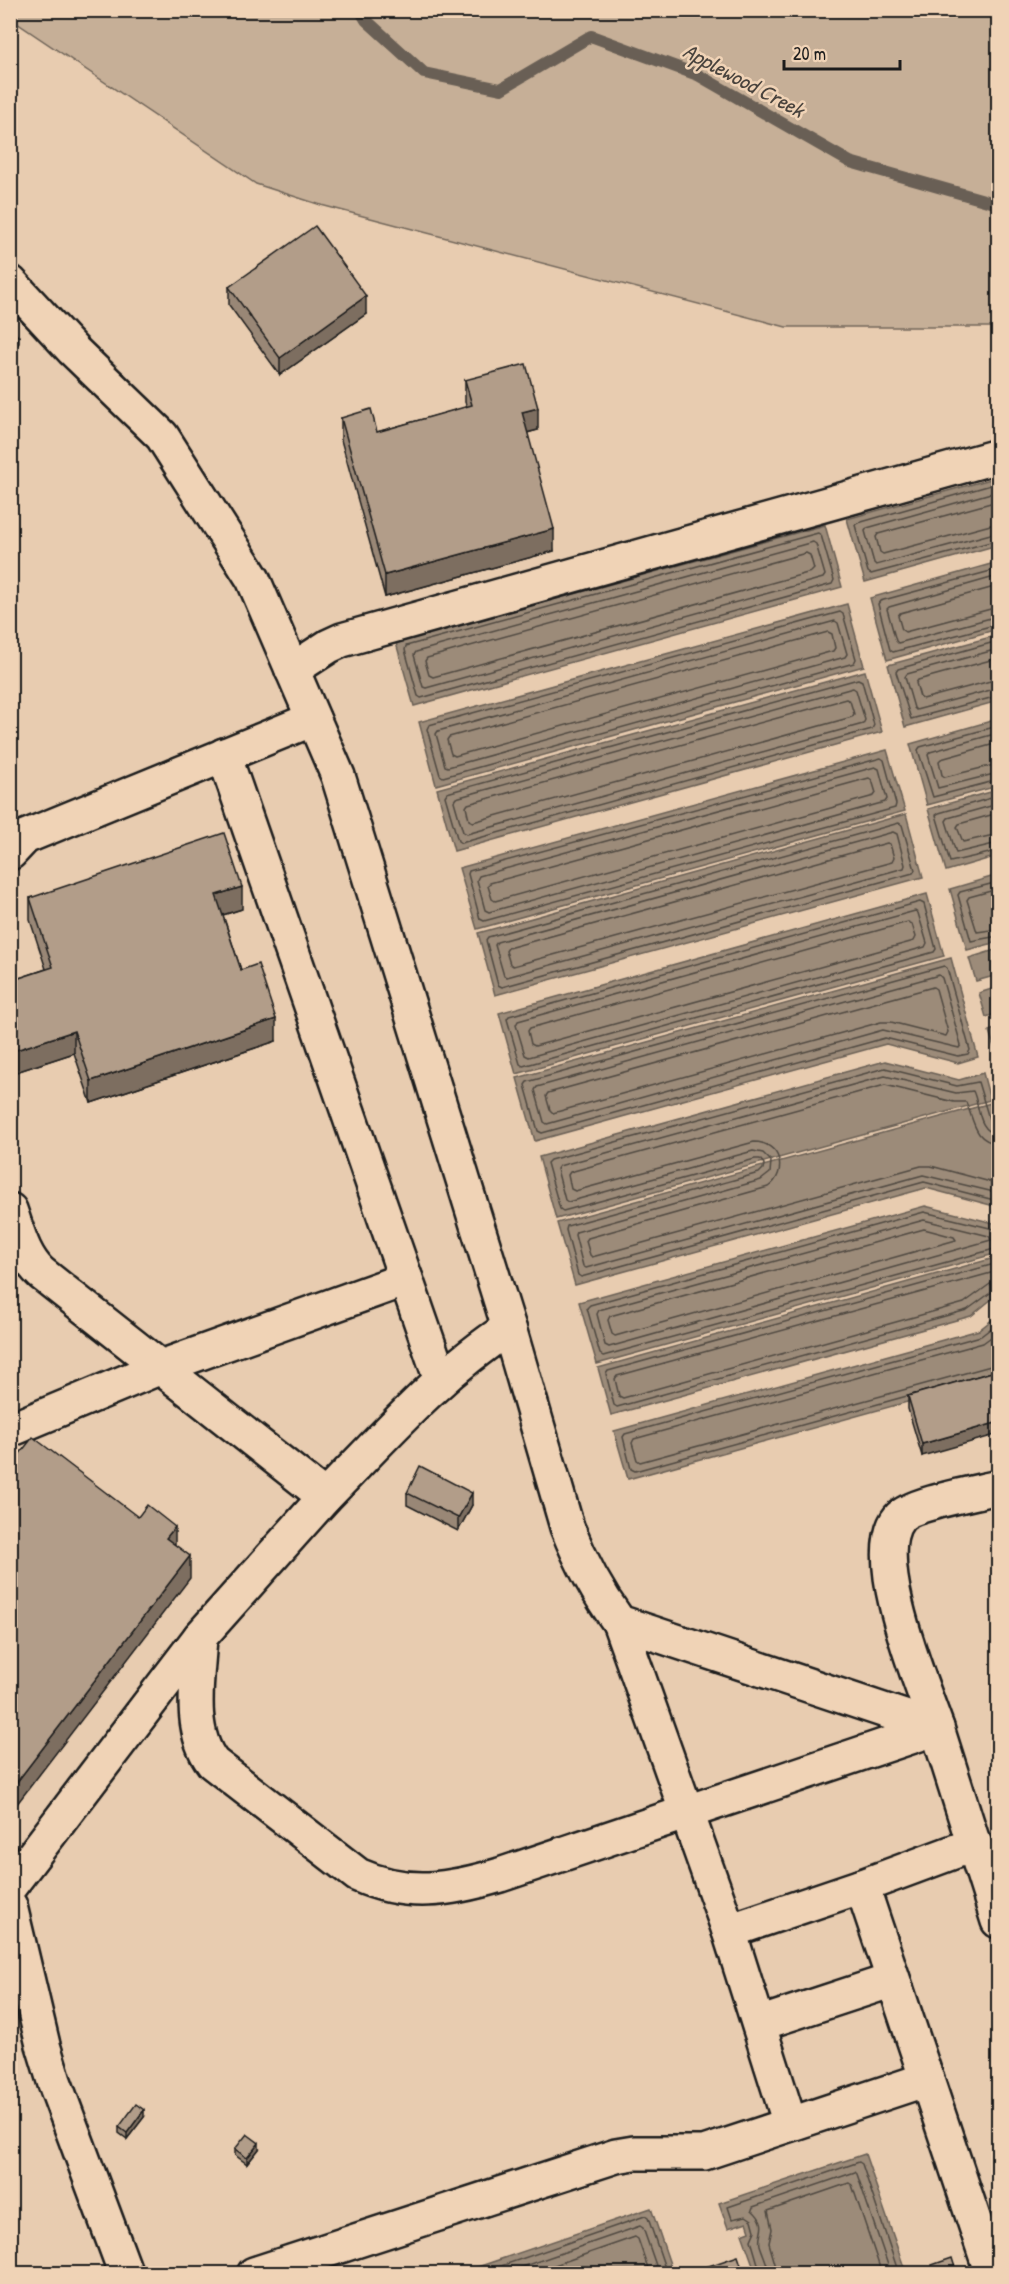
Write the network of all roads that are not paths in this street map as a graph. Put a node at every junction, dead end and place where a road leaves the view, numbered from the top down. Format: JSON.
{"nodes":[{"id":1,"x":10,"y":282,"type":"edge"},
{"id":2,"x":999,"y":456,"type":"edge"},
{"id":3,"x":292,"y":670,"type":"junction"},
{"id":4,"x":313,"y":719,"type":"junction"},
{"id":5,"x":224,"y":755,"type":"junction"},
{"id":6,"x":10,"y":853,"type":"edge"},
{"id":7,"x":10,"y":1210,"type":"edge"},
{"id":8,"x":406,"y":1279,"type":"junction"},
{"id":9,"x":509,"y":1329,"type":"junction"},
{"id":10,"x":161,"y":1367,"type":"junction"},
{"id":11,"x":441,"y":1380,"type":"junction"},
{"id":12,"x":10,"y":1430,"type":"edge"},
{"id":13,"x":999,"y":1487,"type":"edge"},
{"id":14,"x":325,"y":1497,"type":"junction"},
{"id":15,"x":619,"y":1622,"type":"junction"},
{"id":16,"x":200,"y":1637,"type":"junction"},
{"id":17,"x":937,"y":1728,"type":"junction"},
{"id":18,"x":688,"y":1812,"type":"junction"},
{"id":19,"x":975,"y":1844,"type":"junction"},
{"id":20,"x":10,"y":1886,"type":"edge"},
{"id":21,"x":862,"y":1886,"type":"junction"},
{"id":22,"x":10,"y":1906,"type":"edge"},
{"id":23,"x":999,"y":1921,"type":"edge"},
{"id":24,"x":729,"y":1930,"type":"junction"},
{"id":25,"x":893,"y":1980,"type":"junction"},
{"id":26,"x":759,"y":2024,"type":"junction"},
{"id":27,"x":927,"y":2079,"type":"junction"},
{"id":28,"x":790,"y":2124,"type":"junction"},
{"id":29,"x":126,"y":2274,"type":"edge"},
{"id":30,"x":254,"y":2274,"type":"edge"},
{"id":31,"x":993,"y":2274,"type":"edge"}],
"edges":[{"from":1,"to":3,"type":"lane"},
{"from":2,"to":3,"type":"lane"},
{"from":3,"to":4,"type":"lane"},
{"from":4,"to":5,"type":"lane"},
{"from":4,"to":9,"type":"lane"},
{"from":5,"to":6,"type":"lane"},
{"from":5,"to":8,"type":"lane"},
{"from":7,"to":10,"type":"lane"},
{"from":8,"to":10,"type":"lane"},
{"from":8,"to":11,"type":"lane"},
{"from":9,"to":11,"type":"lane"},
{"from":9,"to":15,"type":"lane"},
{"from":10,"to":12,"type":"lane"},
{"from":10,"to":14,"type":"lane"},
{"from":11,"to":14,"type":"lane"},
{"from":13,"to":17,"type":"lane"},
{"from":14,"to":16,"type":"lane"},
{"from":15,"to":17,"type":"lane"},
{"from":15,"to":18,"type":"lane"},
{"from":16,"to":18,"type":"lane"},
{"from":16,"to":20,"type":"lane"},
{"from":17,"to":18,"type":"lane"},
{"from":17,"to":19,"type":"lane"},
{"from":18,"to":24,"type":"lane"},
{"from":19,"to":21,"type":"lane"},
{"from":19,"to":23,"type":"lane"},
{"from":21,"to":24,"type":"lane"},
{"from":21,"to":25,"type":"lane"},
{"from":22,"to":29,"type":"lane"},
{"from":24,"to":26,"type":"lane"},
{"from":25,"to":26,"type":"lane"},
{"from":25,"to":27,"type":"lane"},
{"from":26,"to":28,"type":"lane"},
{"from":27,"to":28,"type":"lane"},
{"from":27,"to":31,"type":"lane"},
{"from":28,"to":30,"type":"lane"}]}
